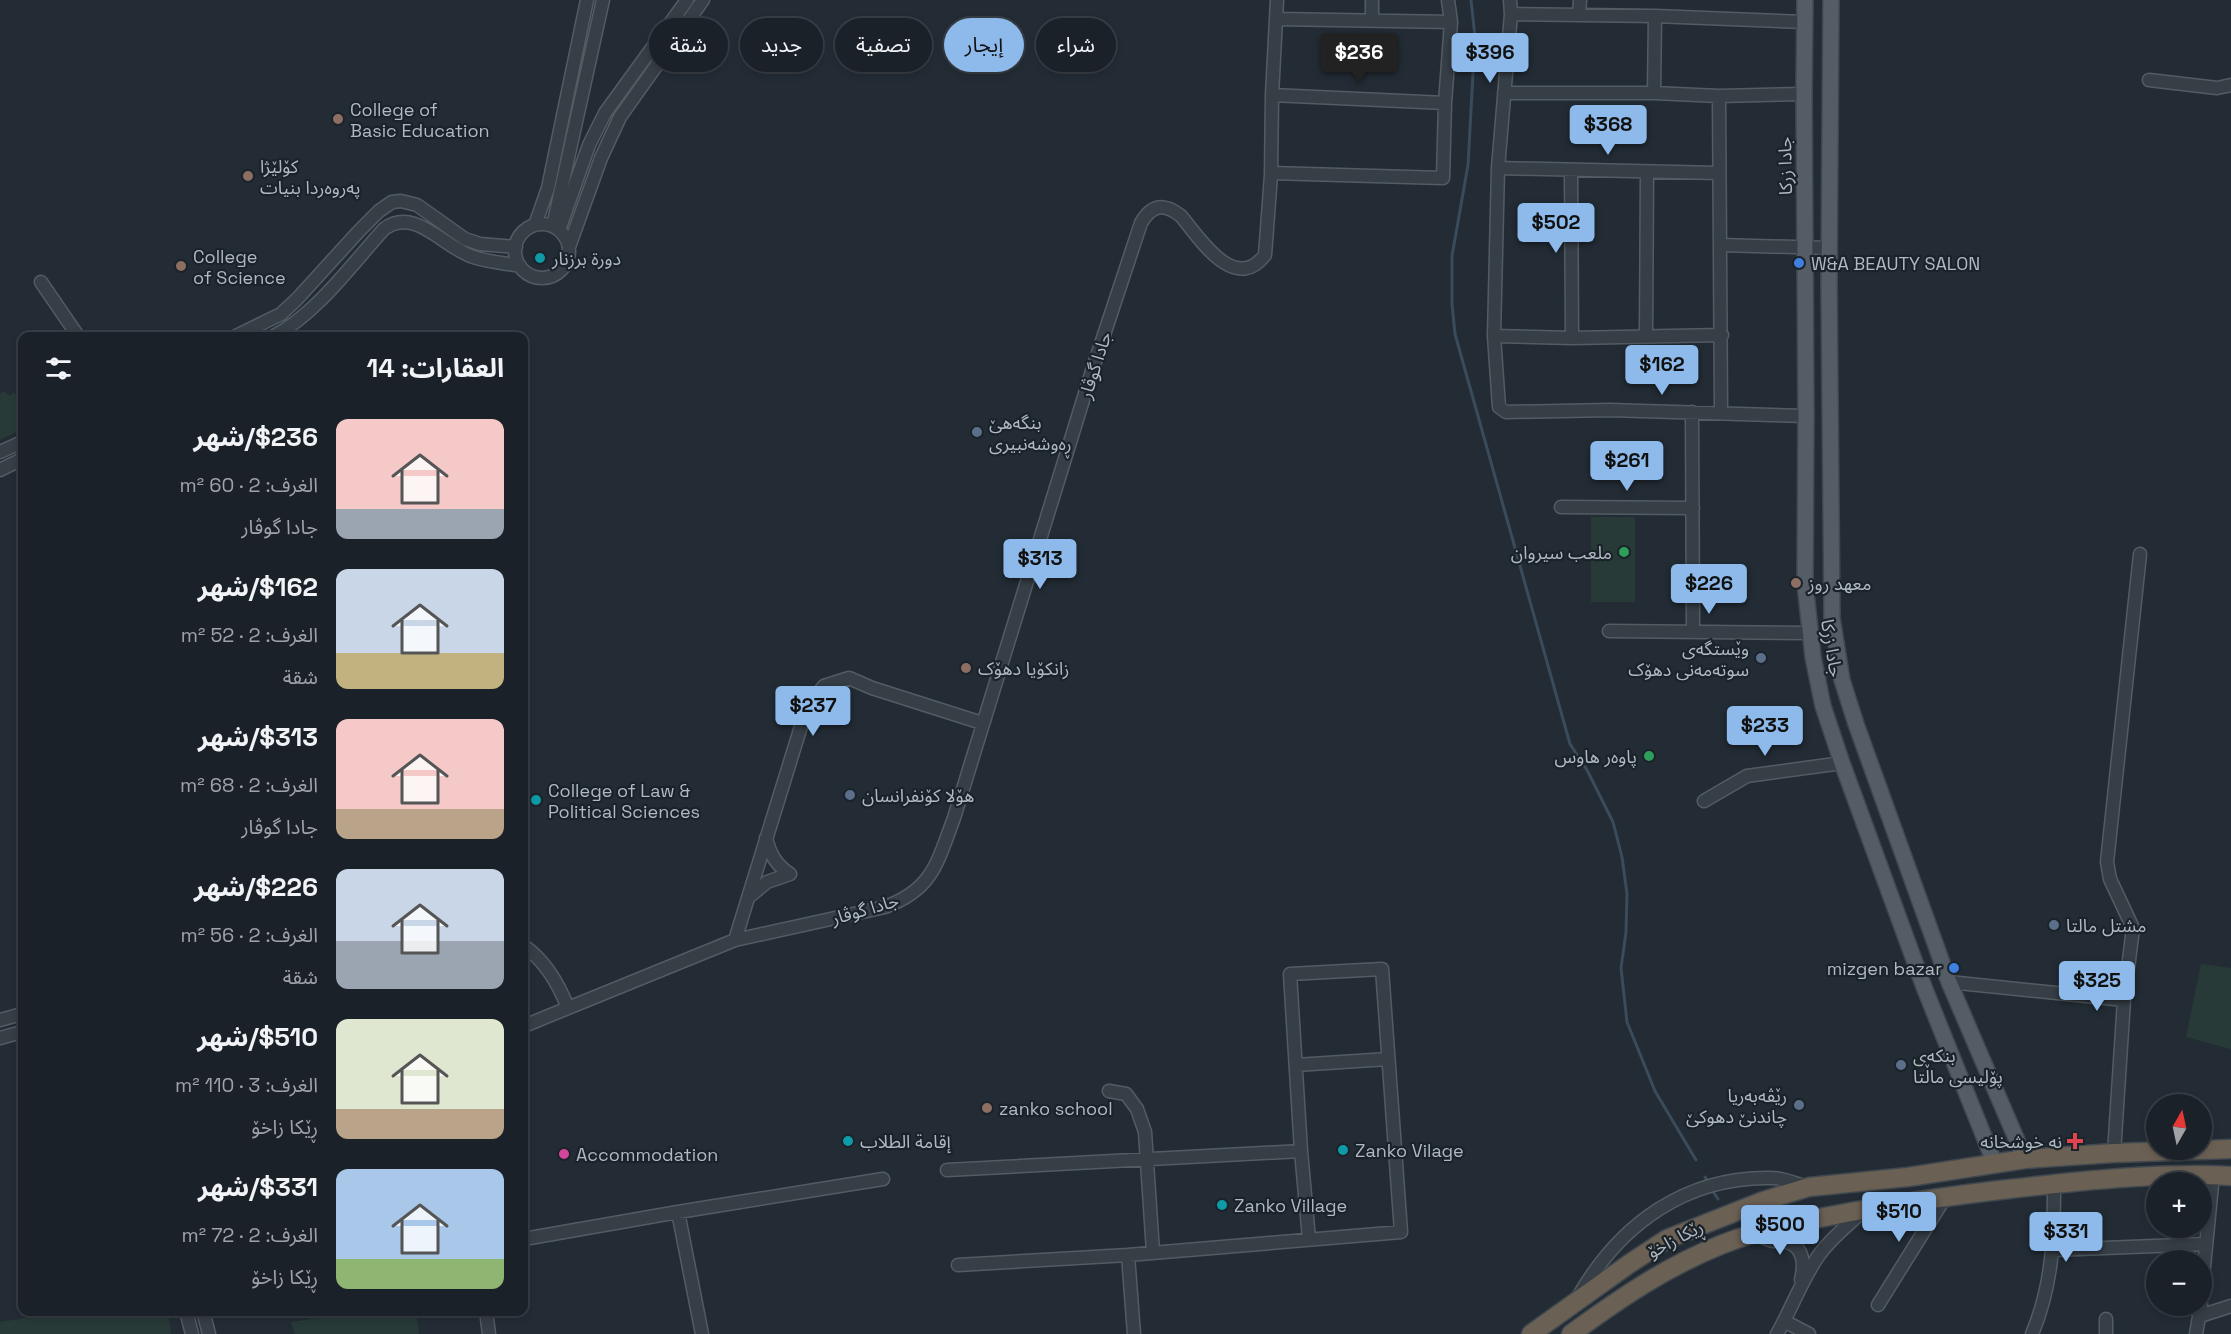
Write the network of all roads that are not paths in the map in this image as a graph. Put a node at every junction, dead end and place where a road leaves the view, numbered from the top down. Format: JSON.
{"nodes":[{"id":1,"x":587,"y":0,"type":"edge"},
{"id":2,"x":603,"y":0,"type":"edge"},
{"id":3,"x":687,"y":0,"type":"edge"},
{"id":4,"x":703,"y":0,"type":"edge"},
{"id":5,"x":1277,"y":0,"type":"edge"},
{"id":6,"x":1372,"y":0,"type":"edge"},
{"id":7,"x":1448,"y":0,"type":"edge"},
{"id":8,"x":1509,"y":0,"type":"edge"},
{"id":9,"x":1580,"y":0,"type":"edge"},
{"id":10,"x":1805,"y":0,"type":"edge"},
{"id":11,"x":1831,"y":0,"type":"edge"},
{"id":12,"x":1511,"y":14,"type":"junction"},
{"id":13,"x":1579,"y":15,"type":"junction"},
{"id":14,"x":1655,"y":16,"type":"junction"},
{"id":15,"x":1277,"y":19,"type":"junction"},
{"id":16,"x":1371,"y":21,"type":"junction"},
{"id":17,"x":1451,"y":22,"type":"junction"},
{"id":18,"x":1805,"y":22,"type":"junction"},
{"id":19,"x":2149,"y":80,"type":"dead end"},
{"id":20,"x":2231,"y":85,"type":"edge"},
{"id":21,"x":1504,"y":93,"type":"junction"},
{"id":22,"x":1654,"y":93,"type":"junction"},
{"id":23,"x":1804,"y":94,"type":"junction"},
{"id":24,"x":1272,"y":95,"type":"junction"},
{"id":25,"x":1719,"y":96,"type":"junction"},
{"id":26,"x":1445,"y":103,"type":"junction"},
{"id":27,"x":1498,"y":168,"type":"junction"},
{"id":28,"x":1571,"y":170,"type":"junction"},
{"id":29,"x":1647,"y":172,"type":"junction"},
{"id":30,"x":1271,"y":173,"type":"junction"},
{"id":31,"x":1718,"y":173,"type":"junction"},
{"id":32,"x":535,"y":225,"type":"junction"},
{"id":33,"x":556,"y":228,"type":"junction"},
{"id":34,"x":1720,"y":245,"type":"junction"},
{"id":35,"x":516,"y":247,"type":"junction"},
{"id":36,"x":569,"y":247,"type":"junction"},
{"id":37,"x":1806,"y":247,"type":"junction"},
{"id":38,"x":1829,"y":248,"type":"junction"},
{"id":39,"x":520,"y":266,"type":"junction"},
{"id":40,"x":41,"y":282,"type":"dead end"},
{"id":41,"x":75,"y":332,"type":"edge"},
{"id":42,"x":244,"y":332,"type":"edge"},
{"id":43,"x":282,"y":332,"type":"edge"},
{"id":44,"x":1722,"y":335,"type":"junction"},
{"id":45,"x":1494,"y":336,"type":"junction"},
{"id":46,"x":1647,"y":336,"type":"junction"},
{"id":47,"x":1572,"y":338,"type":"junction"},
{"id":48,"x":1692,"y":412,"type":"junction"},
{"id":49,"x":1721,"y":412,"type":"junction"},
{"id":50,"x":1806,"y":416,"type":"junction"},
{"id":51,"x":18,"y":444,"type":"edge"},
{"id":52,"x":0,"y":452,"type":"edge"},
{"id":53,"x":18,"y":461,"type":"edge"},
{"id":54,"x":0,"y":470,"type":"edge"},
{"id":55,"x":1561,"y":507,"type":"dead end"},
{"id":56,"x":1693,"y":508,"type":"junction"},
{"id":57,"x":2140,"y":554,"type":"dead end"},
{"id":58,"x":1693,"y":630,"type":"junction"},
{"id":59,"x":1609,"y":631,"type":"dead end"},
{"id":60,"x":1809,"y":633,"type":"junction"},
{"id":61,"x":985,"y":720,"type":"junction"},
{"id":62,"x":1842,"y":763,"type":"junction"},
{"id":63,"x":1704,"y":801,"type":"dead end"},
{"id":64,"x":765,"y":837,"type":"junction"},
{"id":65,"x":749,"y":896,"type":"junction"},
{"id":66,"x":735,"y":940,"type":"junction"},
{"id":67,"x":528,"y":950,"type":"edge"},
{"id":68,"x":1949,"y":982,"type":"junction"},
{"id":69,"x":2124,"y":1000,"type":"junction"},
{"id":70,"x":568,"y":1008,"type":"junction"},
{"id":71,"x":18,"y":1015,"type":"edge"},
{"id":72,"x":0,"y":1020,"type":"edge"},
{"id":73,"x":528,"y":1024,"type":"edge"},
{"id":74,"x":18,"y":1033,"type":"edge"},
{"id":75,"x":0,"y":1038,"type":"edge"},
{"id":76,"x":1388,"y":1059,"type":"junction"},
{"id":77,"x":1296,"y":1065,"type":"junction"},
{"id":78,"x":1109,"y":1091,"type":"dead end"},
{"id":79,"x":2014,"y":1137,"type":"junction"},
{"id":80,"x":1988,"y":1144,"type":"junction"},
{"id":81,"x":2231,"y":1149,"type":"edge"},
{"id":82,"x":1301,"y":1151,"type":"junction"},
{"id":83,"x":2114,"y":1153,"type":"junction"},
{"id":84,"x":1148,"y":1159,"type":"junction"},
{"id":85,"x":2025,"y":1159,"type":"junction"},
{"id":86,"x":1995,"y":1164,"type":"junction"},
{"id":87,"x":947,"y":1170,"type":"dead end"},
{"id":88,"x":2222,"y":1176,"type":"edge"},
{"id":89,"x":884,"y":1179,"type":"dead end"},
{"id":90,"x":2054,"y":1184,"type":"junction"},
{"id":91,"x":1809,"y":1187,"type":"junction"},
{"id":92,"x":1946,"y":1196,"type":"junction"},
{"id":93,"x":1865,"y":1210,"type":"junction"},
{"id":94,"x":678,"y":1212,"type":"junction"},
{"id":95,"x":1755,"y":1233,"type":"junction"},
{"id":96,"x":528,"y":1238,"type":"edge"},
{"id":97,"x":1309,"y":1239,"type":"junction"},
{"id":98,"x":2206,"y":1244,"type":"junction"},
{"id":99,"x":2053,"y":1250,"type":"junction"},
{"id":100,"x":2205,"y":1250,"type":"edge"},
{"id":101,"x":1153,"y":1252,"type":"junction"},
{"id":102,"x":1128,"y":1255,"type":"junction"},
{"id":103,"x":1629,"y":1264,"type":"junction"},
{"id":104,"x":958,"y":1265,"type":"dead end"},
{"id":105,"x":1641,"y":1284,"type":"junction"},
{"id":106,"x":1800,"y":1287,"type":"junction"},
{"id":107,"x":1574,"y":1304,"type":"junction"},
{"id":108,"x":1878,"y":1305,"type":"dead end"},
{"id":109,"x":2231,"y":1306,"type":"edge"},
{"id":110,"x":2212,"y":1309,"type":"edge"},
{"id":111,"x":187,"y":1316,"type":"edge"},
{"id":112,"x":204,"y":1316,"type":"edge"},
{"id":113,"x":487,"y":1316,"type":"edge"},
{"id":114,"x":2199,"y":1316,"type":"edge"},
{"id":115,"x":2106,"y":1319,"type":"dead end"},
{"id":116,"x":1784,"y":1321,"type":"junction"},
{"id":117,"x":192,"y":1334,"type":"edge"},
{"id":118,"x":209,"y":1334,"type":"edge"},
{"id":119,"x":489,"y":1334,"type":"edge"},
{"id":120,"x":702,"y":1334,"type":"edge"},
{"id":121,"x":1134,"y":1334,"type":"edge"},
{"id":122,"x":1531,"y":1334,"type":"edge"},
{"id":123,"x":1571,"y":1334,"type":"edge"},
{"id":124,"x":1777,"y":1334,"type":"edge"},
{"id":125,"x":1809,"y":1334,"type":"edge"},
{"id":126,"x":2032,"y":1334,"type":"edge"},
{"id":127,"x":2106,"y":1334,"type":"edge"},
{"id":128,"x":2196,"y":1334,"type":"edge"}],
"edges":[{"from":1,"to":32,"type":"street"},
{"from":2,"to":33,"type":"street"},
{"from":3,"to":33,"type":"street"},
{"from":4,"to":36,"type":"street"},
{"from":5,"to":15,"type":"street","name":"جادا گوڤار"},
{"from":6,"to":16,"type":"street"},
{"from":7,"to":17,"type":"street"},
{"from":8,"to":12,"type":"street"},
{"from":9,"to":13,"type":"street"},
{"from":10,"to":18,"type":"main road","name":"جادا زرکا"},
{"from":11,"to":38,"type":"main road","name":"جادا زرکا"},
{"from":12,"to":13,"type":"street"},
{"from":12,"to":21,"type":"street"},
{"from":13,"to":14,"type":"street"},
{"from":14,"to":18,"type":"street"},
{"from":14,"to":22,"type":"street"},
{"from":15,"to":16,"type":"street"},
{"from":15,"to":24,"type":"street","name":"جادا گوڤار"},
{"from":16,"to":17,"type":"street"},
{"from":17,"to":26,"type":"street"},
{"from":18,"to":23,"type":"main road","name":"جادا زرکا"},
{"from":19,"to":20,"type":"street"},
{"from":21,"to":22,"type":"street"},
{"from":21,"to":27,"type":"street"},
{"from":22,"to":25,"type":"street"},
{"from":23,"to":25,"type":"street"},
{"from":23,"to":37,"type":"main road","name":"جادا زرکا"},
{"from":24,"to":26,"type":"street"},
{"from":24,"to":30,"type":"street","name":"جادا گوڤار"},
{"from":25,"to":31,"type":"street"},
{"from":26,"to":30,"type":"street"},
{"from":27,"to":28,"type":"street"},
{"from":27,"to":45,"type":"street"},
{"from":28,"to":29,"type":"street"},
{"from":28,"to":47,"type":"street"},
{"from":29,"to":31,"type":"street"},
{"from":29,"to":46,"type":"street"},
{"from":30,"to":61,"type":"street","name":"جادا گوڤار"},
{"from":31,"to":34,"type":"street"},
{"from":32,"to":33,"type":"street"},
{"from":32,"to":35,"type":"street"},
{"from":33,"to":36,"type":"street"},
{"from":34,"to":37,"type":"street"},
{"from":34,"to":44,"type":"street"},
{"from":35,"to":39,"type":"street"},
{"from":35,"to":42,"type":"street"},
{"from":36,"to":39,"type":"street"},
{"from":37,"to":38,"type":"street"},
{"from":37,"to":50,"type":"main road","name":"جادا زرکا"},
{"from":38,"to":68,"type":"main road","name":"جادا زرکا"},
{"from":39,"to":43,"type":"street"},
{"from":40,"to":41,"type":"street"},
{"from":44,"to":46,"type":"street"},
{"from":44,"to":49,"type":"street"},
{"from":45,"to":47,"type":"street"},
{"from":45,"to":48,"type":"street"},
{"from":46,"to":47,"type":"street"},
{"from":48,"to":49,"type":"street"},
{"from":48,"to":56,"type":"street"},
{"from":49,"to":50,"type":"street"},
{"from":50,"to":60,"type":"main road","name":"جادا زرکا"},
{"from":51,"to":52,"type":"street"},
{"from":53,"to":54,"type":"street"},
{"from":55,"to":56,"type":"street"},
{"from":56,"to":58,"type":"street"},
{"from":57,"to":69,"type":"street"},
{"from":58,"to":59,"type":"street"},
{"from":58,"to":60,"type":"street"},
{"from":60,"to":62,"type":"main road","name":"جادا زرکا"},
{"from":61,"to":64,"type":"street"},
{"from":61,"to":66,"type":"street","name":"جادا گوڤار"},
{"from":62,"to":63,"type":"street"},
{"from":62,"to":80,"type":"main road","name":"جادا زرکا"},
{"from":64,"to":65,"type":"street"},
{"from":64,"to":65,"type":"street"},
{"from":65,"to":66,"type":"street"},
{"from":66,"to":70,"type":"street","name":"جادا گوڤار"},
{"from":67,"to":70,"type":"street"},
{"from":68,"to":69,"type":"street"},
{"from":68,"to":79,"type":"main road","name":"جادا زرکا"},
{"from":69,"to":83,"type":"street"},
{"from":70,"to":73,"type":"street","name":"جادا گوڤار"},
{"from":71,"to":72,"type":"street"},
{"from":74,"to":75,"type":"street"},
{"from":76,"to":77,"type":"street"},
{"from":76,"to":77,"type":"street"},
{"from":76,"to":97,"type":"street"},
{"from":77,"to":82,"type":"street"},
{"from":78,"to":84,"type":"street"},
{"from":79,"to":80,"type":"main road"},
{"from":79,"to":85,"type":"main road","name":"جادا زرکا"},
{"from":80,"to":86,"type":"main road","name":"جادا زرکا"},
{"from":81,"to":83,"type":"highway","name":"ڕێکا زاخۆ"},
{"from":82,"to":84,"type":"street"},
{"from":82,"to":97,"type":"street"},
{"from":83,"to":85,"type":"highway","name":"ڕێکا زاخۆ"},
{"from":84,"to":87,"type":"street"},
{"from":84,"to":101,"type":"street"},
{"from":85,"to":86,"type":"highway","name":"ڕێکا زاخۆ"},
{"from":86,"to":91,"type":"highway","name":"ڕێکا زاخۆ"},
{"from":88,"to":90,"type":"highway","name":"ڕێکا زاخۆ"},
{"from":88,"to":98,"type":"street"},
{"from":89,"to":94,"type":"street"},
{"from":90,"to":92,"type":"highway","name":"ڕێکا زاخۆ"},
{"from":90,"to":99,"type":"street"},
{"from":91,"to":103,"type":"highway","name":"ڕێکا زاخۆ"},
{"from":91,"to":107,"type":"street"},
{"from":92,"to":93,"type":"highway","name":"ڕێکا زاخۆ"},
{"from":92,"to":108,"type":"street"},
{"from":93,"to":95,"type":"highway","name":"ڕێکا زاخۆ"},
{"from":93,"to":106,"type":"street"},
{"from":94,"to":96,"type":"street"},
{"from":94,"to":120,"type":"street"},
{"from":95,"to":105,"type":"highway","name":"ڕێکا زاخۆ"},
{"from":95,"to":106,"type":"street"},
{"from":97,"to":101,"type":"street"},
{"from":98,"to":99,"type":"street"},
{"from":98,"to":100,"type":"street"},
{"from":99,"to":126,"type":"street"},
{"from":101,"to":102,"type":"street"},
{"from":102,"to":104,"type":"street"},
{"from":102,"to":121,"type":"street"},
{"from":103,"to":105,"type":"highway"},
{"from":103,"to":107,"type":"highway","name":"ڕێکا زاخۆ"},
{"from":105,"to":123,"type":"highway","name":"ڕێکا زاخۆ"},
{"from":106,"to":116,"type":"street"},
{"from":107,"to":122,"type":"highway","name":"ڕێکا زاخۆ"},
{"from":109,"to":110,"type":"street"},
{"from":111,"to":117,"type":"street"},
{"from":112,"to":118,"type":"street"},
{"from":113,"to":119,"type":"street"},
{"from":114,"to":128,"type":"street"},
{"from":115,"to":127,"type":"street"},
{"from":116,"to":124,"type":"street"},
{"from":116,"to":125,"type":"street"}]}
